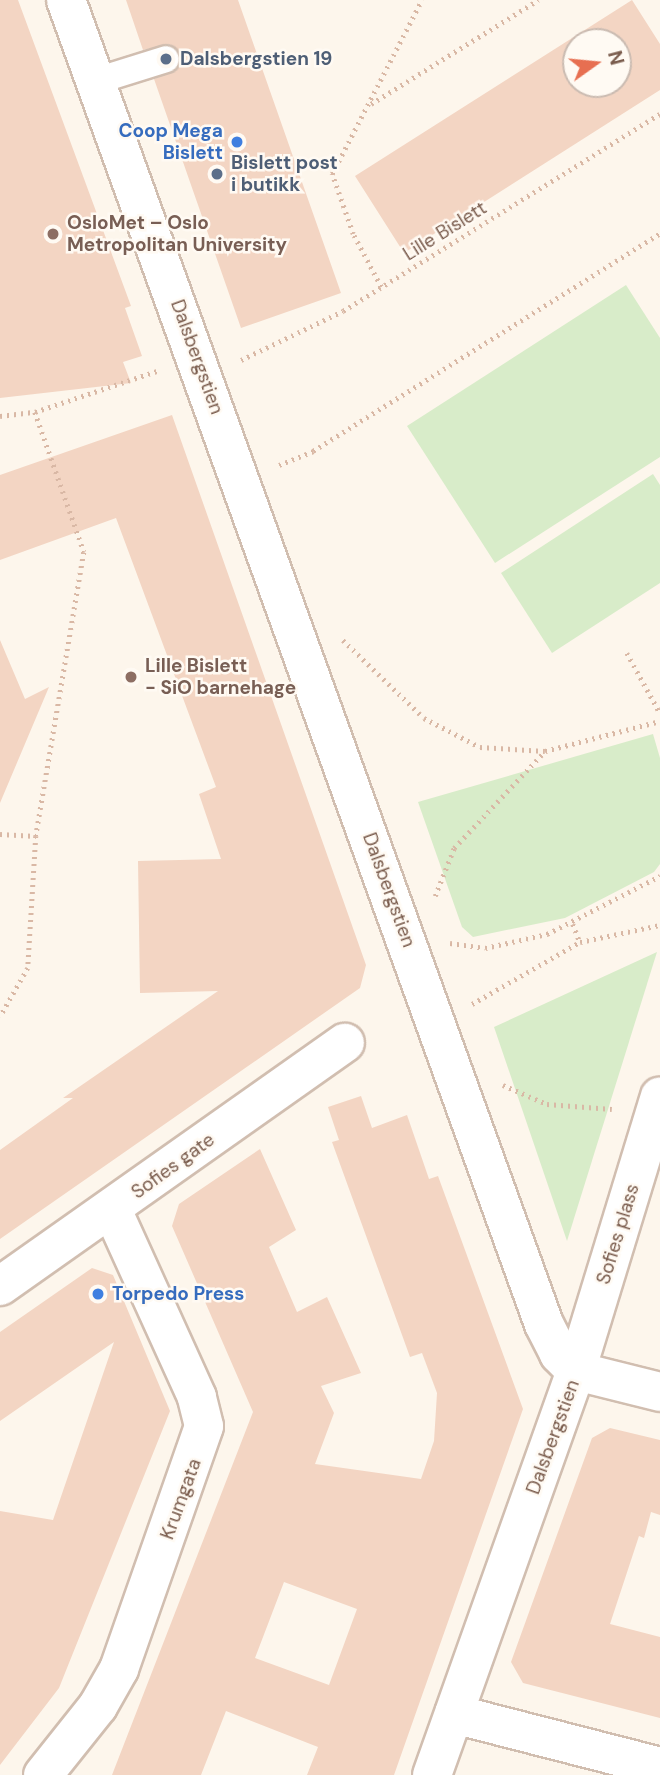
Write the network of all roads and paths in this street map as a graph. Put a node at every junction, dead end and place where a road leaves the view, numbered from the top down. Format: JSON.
{"nodes":[{"id":1,"x":66,"y":0,"type":"edge"},
{"id":2,"x":422,"y":0,"type":"edge"},
{"id":3,"x":538,"y":0,"type":"edge"},
{"id":4,"x":166,"y":59,"type":"dead end"},
{"id":5,"x":96,"y":80,"type":"junction"},
{"id":6,"x":371,"y":105,"type":"junction"},
{"id":7,"x":660,"y":114,"type":"edge"},
{"id":8,"x":660,"y":233,"type":"edge"},
{"id":9,"x":381,"y":287,"type":"junction"},
{"id":10,"x":240,"y":360,"type":"dead end"},
{"id":11,"x":160,"y":370,"type":"dead end"},
{"id":12,"x":35,"y":412,"type":"junction"},
{"id":13,"x":0,"y":416,"type":"edge"},
{"id":14,"x":279,"y":465,"type":"dead end"},
{"id":15,"x":342,"y":639,"type":"dead end"},
{"id":16,"x":627,"y":653,"type":"dead end"},
{"id":17,"x":660,"y":713,"type":"edge"},
{"id":18,"x":660,"y":721,"type":"edge"},
{"id":19,"x":544,"y":751,"type":"junction"},
{"id":20,"x":0,"y":834,"type":"edge"},
{"id":21,"x":36,"y":836,"type":"junction"},
{"id":22,"x":660,"y":876,"type":"edge"},
{"id":23,"x":434,"y":901,"type":"dead end"},
{"id":24,"x":573,"y":924,"type":"junction"},
{"id":25,"x":660,"y":925,"type":"edge"},
{"id":26,"x":580,"y":942,"type":"junction"},
{"id":27,"x":449,"y":943,"type":"dead end"},
{"id":28,"x":471,"y":1005,"type":"dead end"},
{"id":29,"x":0,"y":1017,"type":"edge"},
{"id":30,"x":345,"y":1043,"type":"dead end"},
{"id":31,"x":499,"y":1083,"type":"dead end"},
{"id":32,"x":660,"y":1097,"type":"edge"},
{"id":33,"x":622,"y":1109,"type":"dead end"},
{"id":34,"x":112,"y":1210,"type":"junction"},
{"id":35,"x":0,"y":1286,"type":"edge"},
{"id":36,"x":576,"y":1371,"type":"junction"},
{"id":37,"x":660,"y":1392,"type":"edge"},
{"id":38,"x":454,"y":1714,"type":"junction"},
{"id":39,"x":660,"y":1767,"type":"edge"},
{"id":40,"x":43,"y":1775,"type":"edge"},
{"id":41,"x":432,"y":1775,"type":"edge"}],
"edges":[{"from":1,"to":5,"type":"street","name":"Dalsbergstien"},
{"from":2,"to":6,"type":"path"},
{"from":3,"to":6,"type":"path"},
{"from":4,"to":5,"type":"lane"},
{"from":5,"to":36,"type":"street","name":"Dalsbergstien"},
{"from":6,"to":9,"type":"path"},
{"from":7,"to":9,"type":"path","name":"Lille Bislett"},
{"from":8,"to":14,"type":"path"},
{"from":9,"to":10,"type":"path","name":"Lille Bislett"},
{"from":11,"to":12,"type":"path"},
{"from":12,"to":13,"type":"path"},
{"from":12,"to":21,"type":"path"},
{"from":15,"to":19,"type":"path"},
{"from":16,"to":17,"type":"path"},
{"from":18,"to":19,"type":"path"},
{"from":19,"to":23,"type":"path"},
{"from":20,"to":21,"type":"path"},
{"from":21,"to":29,"type":"path"},
{"from":22,"to":24,"type":"path"},
{"from":24,"to":26,"type":"path"},
{"from":24,"to":27,"type":"path"},
{"from":25,"to":26,"type":"path"},
{"from":26,"to":28,"type":"path"},
{"from":30,"to":34,"type":"street","name":"Sofies gate"},
{"from":31,"to":33,"type":"path"},
{"from":32,"to":36,"type":"street","name":"Sofies plass"},
{"from":34,"to":35,"type":"street","name":"Sofies gate"},
{"from":34,"to":40,"type":"street","name":"Krumgata"},
{"from":36,"to":37,"type":"street"},
{"from":36,"to":38,"type":"street","name":"Dalsbergstien"},
{"from":38,"to":39,"type":"street"},
{"from":38,"to":41,"type":"street","name":"Dalsbergstien"}]}
